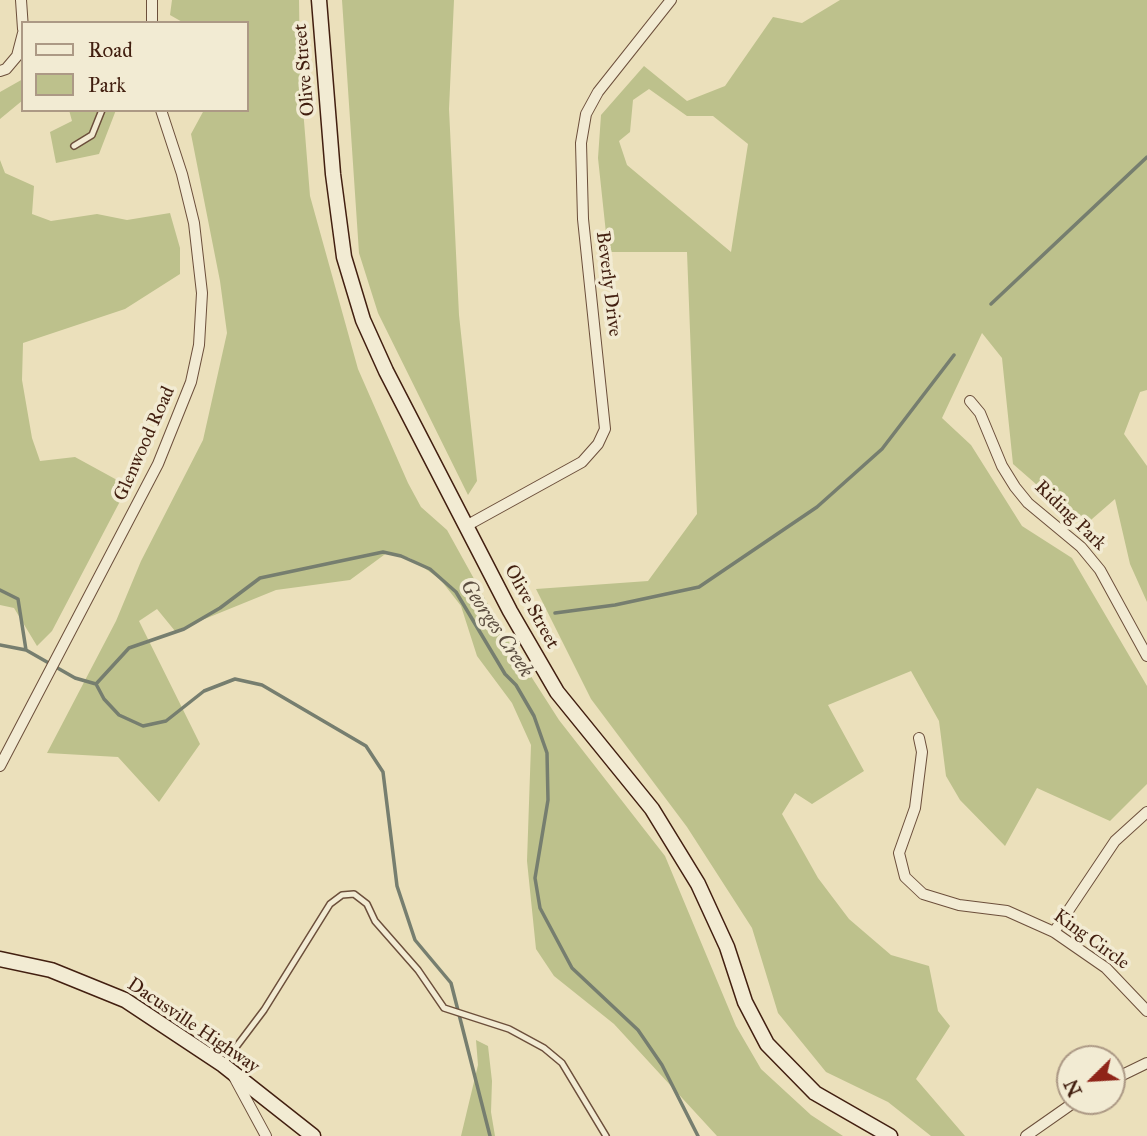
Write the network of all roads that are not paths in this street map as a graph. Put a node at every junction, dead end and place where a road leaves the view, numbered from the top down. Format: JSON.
{"nodes":[{"id":1,"x":21,"y":0,"type":"edge"},
{"id":2,"x":152,"y":0,"type":"edge"},
{"id":3,"x":319,"y":0,"type":"edge"},
{"id":4,"x":671,"y":0,"type":"edge"},
{"id":5,"x":22,"y":21,"type":"edge"},
{"id":6,"x":152,"y":21,"type":"edge"},
{"id":7,"x":21,"y":39,"type":"edge"},
{"id":8,"x":0,"y":71,"type":"edge"},
{"id":9,"x":101,"y":112,"type":"edge"},
{"id":10,"x":162,"y":112,"type":"edge"},
{"id":11,"x":74,"y":146,"type":"dead end"},
{"id":12,"x":970,"y":401,"type":"dead end"},
{"id":13,"x":466,"y":526,"type":"junction"},
{"id":14,"x":1147,"y":656,"type":"edge"},
{"id":15,"x":919,"y":738,"type":"dead end"},
{"id":16,"x":0,"y":766,"type":"edge"},
{"id":17,"x":1147,"y":811,"type":"edge"},
{"id":18,"x":1054,"y":932,"type":"junction"},
{"id":19,"x":0,"y":959,"type":"edge"},
{"id":20,"x":1147,"y":1011,"type":"edge"},
{"id":21,"x":1147,"y":1063,"type":"edge"},
{"id":22,"x":228,"y":1069,"type":"junction"},
{"id":23,"x":1126,"y":1073,"type":"edge"},
{"id":24,"x":1056,"y":1115,"type":"edge"},
{"id":25,"x":266,"y":1136,"type":"edge"},
{"id":26,"x":313,"y":1136,"type":"edge"},
{"id":27,"x":606,"y":1136,"type":"edge"},
{"id":28,"x":890,"y":1136,"type":"edge"},
{"id":29,"x":1026,"y":1136,"type":"edge"}],
"edges":[{"from":1,"to":5,"type":"street"},
{"from":2,"to":6,"type":"street"},
{"from":3,"to":13,"type":"street","name":"Olive Street"},
{"from":4,"to":13,"type":"street","name":"Beverly Drive"},
{"from":7,"to":8,"type":"street"},
{"from":9,"to":11,"type":"lane"},
{"from":10,"to":16,"type":"street","name":"Glenwood Road"},
{"from":12,"to":14,"type":"street","name":"Riding Park"},
{"from":13,"to":28,"type":"street","name":"Olive Street"},
{"from":15,"to":18,"type":"street","name":"King Circle"},
{"from":17,"to":18,"type":"street"},
{"from":18,"to":20,"type":"street","name":"King Circle"},
{"from":19,"to":22,"type":"street","name":"Dacusville Highway"},
{"from":21,"to":23,"type":"street"},
{"from":22,"to":25,"type":"street"},
{"from":22,"to":26,"type":"street","name":"Dacusville Highway"},
{"from":22,"to":27,"type":"lane"},
{"from":24,"to":29,"type":"street"}]}
